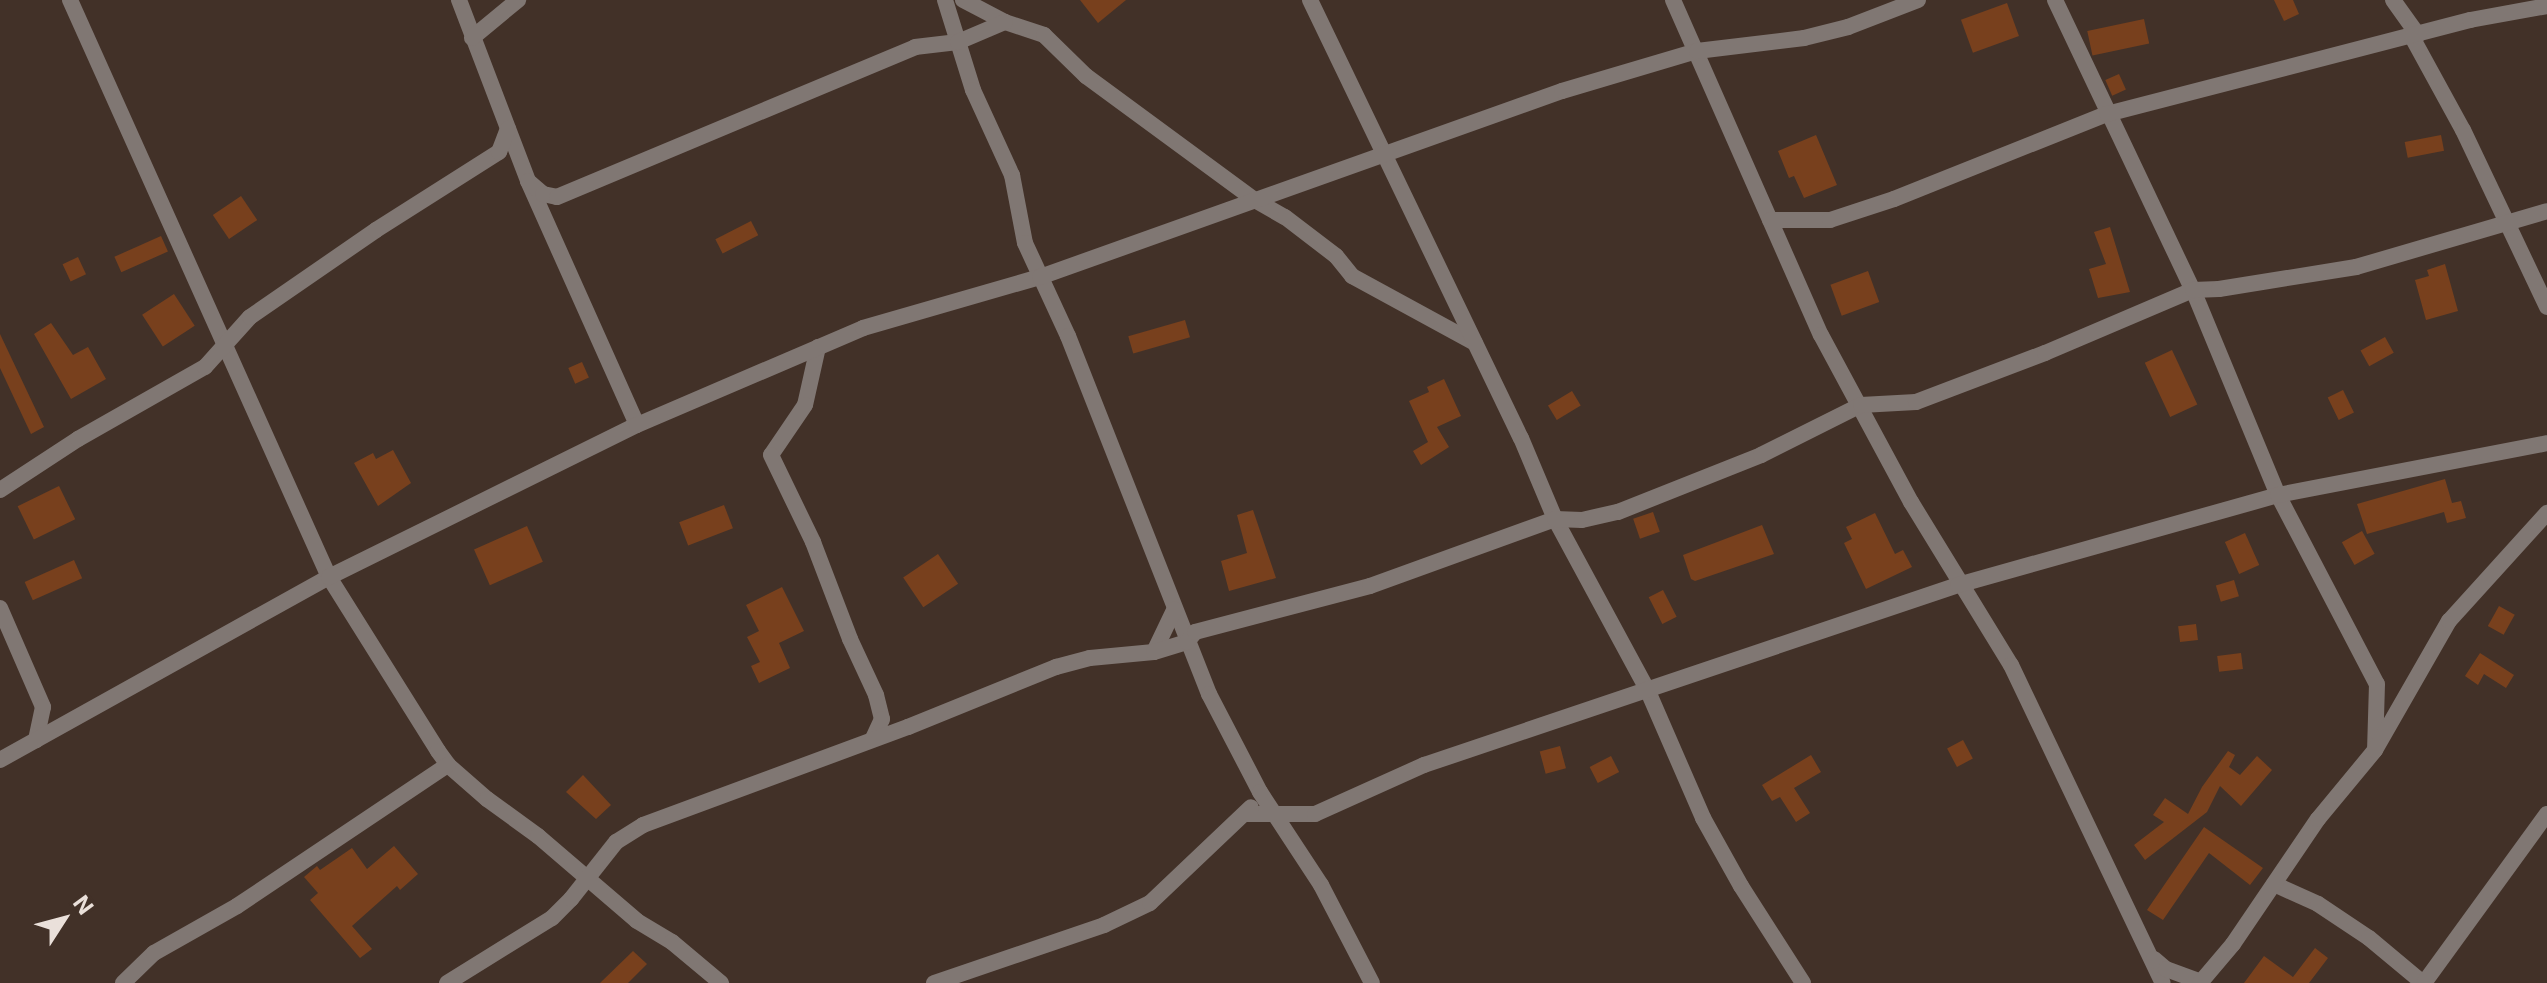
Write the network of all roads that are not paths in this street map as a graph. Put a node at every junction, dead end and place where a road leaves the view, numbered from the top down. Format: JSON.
{"nodes":[{"id":1,"x":70,"y":0,"type":"edge"},
{"id":2,"x":459,"y":0,"type":"edge"},
{"id":3,"x":518,"y":0,"type":"edge"},
{"id":4,"x":945,"y":0,"type":"edge"},
{"id":5,"x":963,"y":0,"type":"edge"},
{"id":6,"x":1310,"y":0,"type":"edge"},
{"id":7,"x":1673,"y":0,"type":"edge"},
{"id":8,"x":1918,"y":0,"type":"edge"},
{"id":9,"x":2055,"y":0,"type":"edge"},
{"id":10,"x":2395,"y":4,"type":"edge"},
{"id":11,"x":2547,"y":6,"type":"edge"},
{"id":12,"x":1005,"y":22,"type":"junction"},
{"id":13,"x":2415,"y":36,"type":"junction"},
{"id":14,"x":472,"y":38,"type":"junction"},
{"id":15,"x":958,"y":42,"type":"junction"},
{"id":16,"x":2387,"y":42,"type":"junction"},
{"id":17,"x":1697,"y":51,"type":"junction"},
{"id":18,"x":2107,"y":114,"type":"junction"},
{"id":19,"x":508,"y":129,"type":"junction"},
{"id":20,"x":499,"y":152,"type":"junction"},
{"id":21,"x":518,"y":156,"type":"junction"},
{"id":22,"x":1384,"y":156,"type":"junction"},
{"id":23,"x":528,"y":181,"type":"junction"},
{"id":24,"x":1255,"y":200,"type":"junction"},
{"id":25,"x":2547,"y":211,"type":"edge"},
{"id":26,"x":1770,"y":220,"type":"junction"},
{"id":27,"x":2508,"y":224,"type":"junction"},
{"id":28,"x":1040,"y":277,"type":"junction"},
{"id":29,"x":2193,"y":290,"type":"junction"},
{"id":30,"x":2547,"y":307,"type":"edge"},
{"id":31,"x":226,"y":342,"type":"junction"},
{"id":32,"x":1475,"y":343,"type":"junction"},
{"id":33,"x":818,"y":347,"type":"junction"},
{"id":34,"x":205,"y":367,"type":"junction"},
{"id":35,"x":240,"y":371,"type":"junction"},
{"id":36,"x":1861,"y":405,"type":"junction"},
{"id":37,"x":637,"y":425,"type":"junction"},
{"id":38,"x":2547,"y":443,"type":"edge"},
{"id":39,"x":0,"y":490,"type":"edge"},
{"id":40,"x":2278,"y":495,"type":"junction"},
{"id":41,"x":2547,"y":513,"type":"edge"},
{"id":42,"x":1555,"y":519,"type":"junction"},
{"id":43,"x":329,"y":577,"type":"junction"},
{"id":44,"x":1958,"y":585,"type":"junction"},
{"id":45,"x":0,"y":608,"type":"edge"},
{"id":46,"x":1174,"y":610,"type":"junction"},
{"id":47,"x":1187,"y":642,"type":"junction"},
{"id":48,"x":1154,"y":652,"type":"junction"},
{"id":49,"x":1647,"y":689,"type":"junction"},
{"id":50,"x":43,"y":707,"type":"junction"},
{"id":51,"x":77,"y":716,"type":"junction"},
{"id":52,"x":873,"y":738,"type":"junction"},
{"id":53,"x":36,"y":740,"type":"junction"},
{"id":54,"x":2375,"y":750,"type":"junction"},
{"id":55,"x":0,"y":760,"type":"edge"},
{"id":56,"x":448,"y":765,"type":"junction"},
{"id":57,"x":1260,"y":792,"type":"junction"},
{"id":58,"x":1274,"y":813,"type":"junction"},
{"id":59,"x":1246,"y":814,"type":"junction"},
{"id":60,"x":1315,"y":814,"type":"junction"},
{"id":61,"x":2547,"y":814,"type":"edge"},
{"id":62,"x":1294,"y":842,"type":"junction"},
{"id":63,"x":588,"y":880,"type":"junction"},
{"id":64,"x":2274,"y":884,"type":"junction"},
{"id":65,"x":2150,"y":956,"type":"junction"},
{"id":66,"x":2200,"y":982,"type":"edge"},
{"id":67,"x":123,"y":983,"type":"edge"},
{"id":68,"x":447,"y":983,"type":"edge"},
{"id":69,"x":721,"y":983,"type":"edge"},
{"id":70,"x":934,"y":983,"type":"edge"},
{"id":71,"x":1372,"y":983,"type":"edge"},
{"id":72,"x":1803,"y":983,"type":"edge"},
{"id":73,"x":2163,"y":983,"type":"edge"},
{"id":74,"x":2423,"y":983,"type":"edge"}],
"edges":[{"from":1,"to":31,"type":"street"},
{"from":2,"to":14,"type":"street"},
{"from":3,"to":14,"type":"street"},
{"from":4,"to":15,"type":"street"},
{"from":5,"to":12,"type":"street"},
{"from":6,"to":22,"type":"street"},
{"from":7,"to":17,"type":"street"},
{"from":8,"to":17,"type":"street"},
{"from":9,"to":18,"type":"street"},
{"from":10,"to":13,"type":"street"},
{"from":10,"to":16,"type":"street"},
{"from":11,"to":13,"type":"street"},
{"from":12,"to":15,"type":"street"},
{"from":12,"to":24,"type":"street"},
{"from":13,"to":16,"type":"street"},
{"from":13,"to":27,"type":"street"},
{"from":14,"to":19,"type":"street"},
{"from":15,"to":23,"type":"street"},
{"from":15,"to":28,"type":"street"},
{"from":16,"to":18,"type":"street"},
{"from":17,"to":22,"type":"street"},
{"from":17,"to":26,"type":"street"},
{"from":18,"to":26,"type":"street"},
{"from":18,"to":29,"type":"street"},
{"from":19,"to":20,"type":"street"},
{"from":19,"to":21,"type":"street"},
{"from":20,"to":21,"type":"street"},
{"from":20,"to":31,"type":"street"},
{"from":21,"to":23,"type":"street"},
{"from":22,"to":24,"type":"street"},
{"from":22,"to":32,"type":"street"},
{"from":23,"to":37,"type":"street"},
{"from":24,"to":28,"type":"street"},
{"from":24,"to":32,"type":"street"},
{"from":25,"to":27,"type":"street"},
{"from":26,"to":36,"type":"street"},
{"from":27,"to":29,"type":"street"},
{"from":27,"to":30,"type":"street"},
{"from":28,"to":33,"type":"street"},
{"from":28,"to":46,"type":"street"},
{"from":29,"to":36,"type":"street"},
{"from":29,"to":40,"type":"street"},
{"from":31,"to":34,"type":"street"},
{"from":31,"to":35,"type":"street"},
{"from":32,"to":42,"type":"street"},
{"from":33,"to":37,"type":"street"},
{"from":33,"to":52,"type":"street"},
{"from":34,"to":35,"type":"street"},
{"from":34,"to":39,"type":"street"},
{"from":35,"to":43,"type":"street"},
{"from":36,"to":42,"type":"street"},
{"from":36,"to":44,"type":"street"},
{"from":37,"to":43,"type":"street"},
{"from":38,"to":40,"type":"street"},
{"from":40,"to":44,"type":"street"},
{"from":40,"to":54,"type":"street"},
{"from":41,"to":54,"type":"street"},
{"from":42,"to":47,"type":"street"},
{"from":42,"to":49,"type":"street"},
{"from":43,"to":51,"type":"street"},
{"from":43,"to":56,"type":"street"},
{"from":44,"to":49,"type":"street"},
{"from":44,"to":65,"type":"street"},
{"from":45,"to":50,"type":"street"},
{"from":46,"to":47,"type":"street"},
{"from":46,"to":48,"type":"street"},
{"from":47,"to":48,"type":"street"},
{"from":47,"to":57,"type":"street"},
{"from":48,"to":52,"type":"street"},
{"from":49,"to":60,"type":"street"},
{"from":49,"to":72,"type":"street"},
{"from":50,"to":51,"type":"street"},
{"from":50,"to":53,"type":"street"},
{"from":51,"to":53,"type":"street"},
{"from":52,"to":63,"type":"street"},
{"from":53,"to":55,"type":"street"},
{"from":54,"to":64,"type":"street"},
{"from":56,"to":63,"type":"street"},
{"from":56,"to":67,"type":"street"},
{"from":57,"to":58,"type":"street"},
{"from":57,"to":59,"type":"street"},
{"from":58,"to":59,"type":"street"},
{"from":58,"to":60,"type":"street"},
{"from":58,"to":62,"type":"street"},
{"from":59,"to":70,"type":"street"},
{"from":60,"to":62,"type":"street"},
{"from":61,"to":74,"type":"street"},
{"from":62,"to":71,"type":"street"},
{"from":63,"to":68,"type":"street"},
{"from":63,"to":69,"type":"street"},
{"from":64,"to":66,"type":"street"},
{"from":64,"to":74,"type":"street"},
{"from":65,"to":66,"type":"street"},
{"from":65,"to":73,"type":"street"}]}
